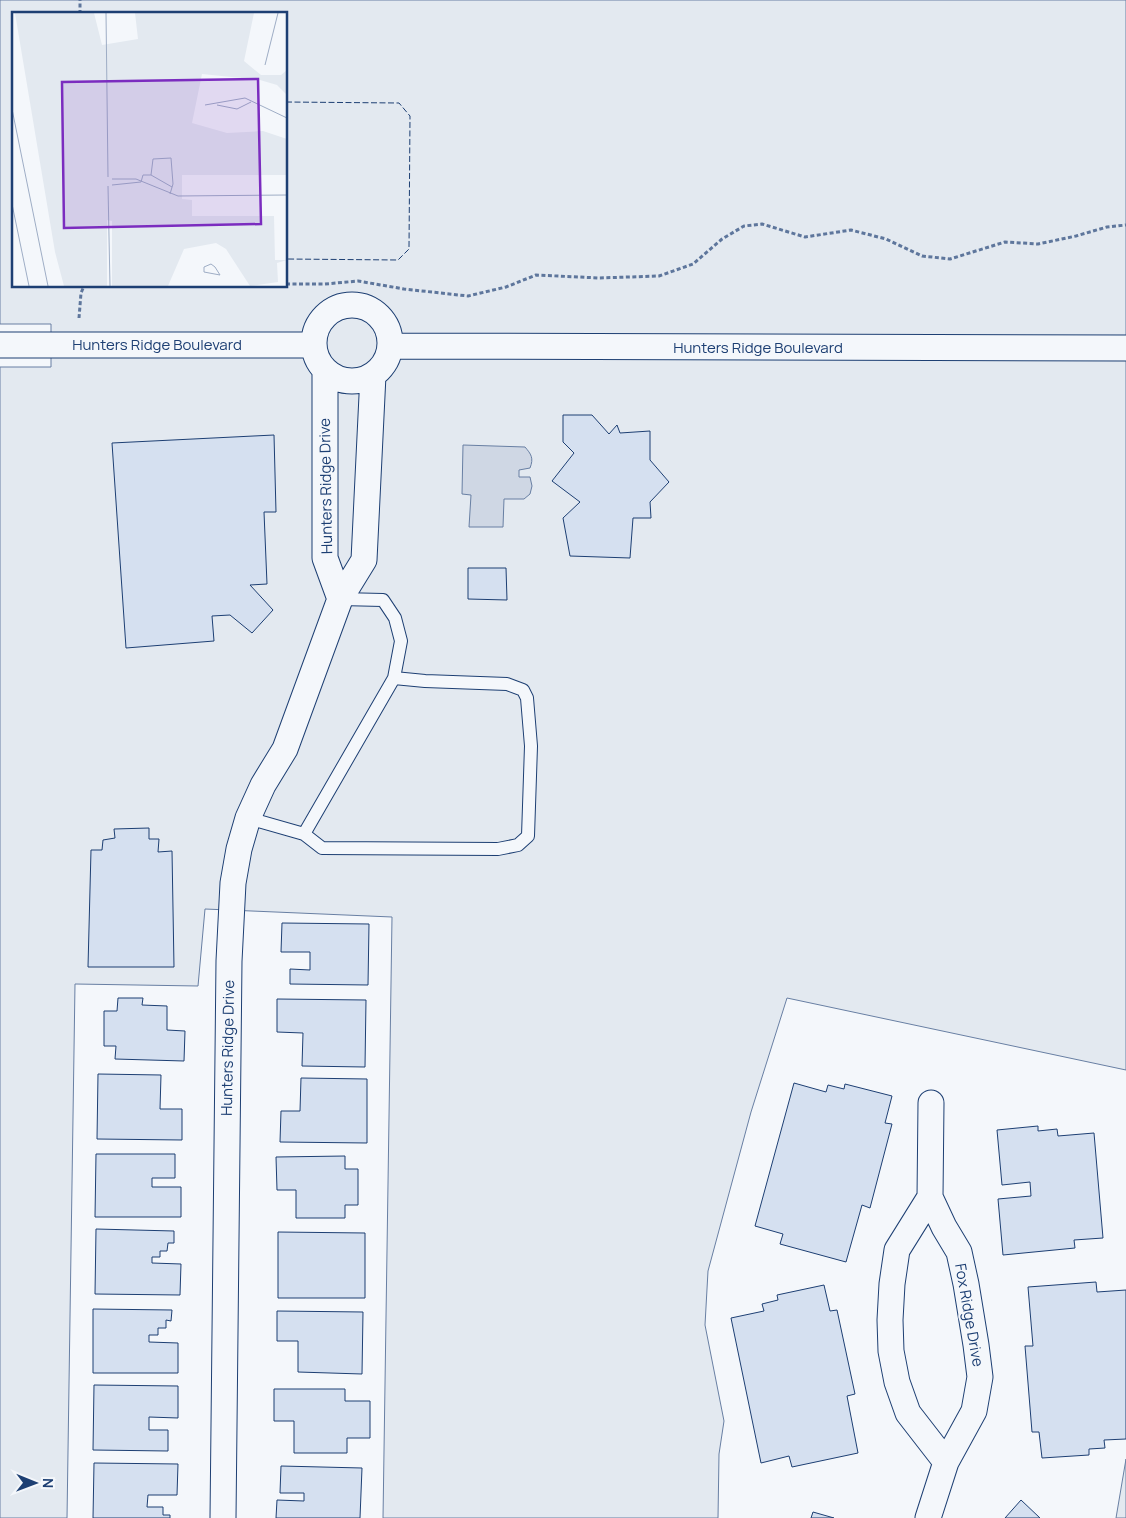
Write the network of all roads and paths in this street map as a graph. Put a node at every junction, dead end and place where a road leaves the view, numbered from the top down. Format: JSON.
{"nodes":[{"id":1,"x":1126,"y":226,"type":"edge"},
{"id":2,"x":288,"y":284,"type":"edge"},
{"id":3,"x":83,"y":288,"type":"edge"},
{"id":4,"x":0,"y":345,"type":"edge"},
{"id":5,"x":314,"y":345,"type":"junction"},
{"id":6,"x":77,"y":346,"type":"junction"},
{"id":7,"x":390,"y":346,"type":"junction"},
{"id":8,"x":1126,"y":348,"type":"edge"},
{"id":9,"x":325,"y":371,"type":"junction"},
{"id":10,"x":373,"y":375,"type":"junction"},
{"id":11,"x":340,"y":599,"type":"junction"},
{"id":12,"x":394,"y":678,"type":"junction"},
{"id":13,"x":248,"y":818,"type":"junction"},
{"id":14,"x":304,"y":834,"type":"junction"},
{"id":15,"x":931,"y":1103,"type":"dead end"},
{"id":16,"x":930,"y":1197,"type":"junction"},
{"id":17,"x":946,"y":1462,"type":"junction"},
{"id":18,"x":223,"y":1518,"type":"edge"},
{"id":19,"x":928,"y":1518,"type":"edge"}],
"edges":[{"from":1,"to":2,"type":"path"},
{"from":3,"to":6,"type":"path"},
{"from":4,"to":6,"type":"street","name":"Hunters Ridge Boulevard"},
{"from":5,"to":6,"type":"street","name":"Hunters Ridge Boulevard"},
{"from":5,"to":7,"type":"street"},
{"from":5,"to":9,"type":"street"},
{"from":7,"to":8,"type":"street","name":"Hunters Ridge Boulevard"},
{"from":7,"to":10,"type":"street"},
{"from":9,"to":10,"type":"street"},
{"from":9,"to":11,"type":"street","name":"Hunters Ridge Drive"},
{"from":10,"to":11,"type":"street","name":"Hunters Ridge Drive"},
{"from":11,"to":12,"type":"lane"},
{"from":11,"to":13,"type":"street","name":"Hunters Ridge Drive"},
{"from":12,"to":14,"type":"lane"},
{"from":12,"to":14,"type":"lane"},
{"from":13,"to":14,"type":"lane"},
{"from":13,"to":18,"type":"street","name":"Hunters Ridge Drive"},
{"from":15,"to":16,"type":"street","name":"Fox Ridge Drive"},
{"from":16,"to":17,"type":"street","name":"Fox Ridge Drive"},
{"from":16,"to":17,"type":"street"},
{"from":17,"to":19,"type":"street","name":"Fox Ridge Drive"}]}
